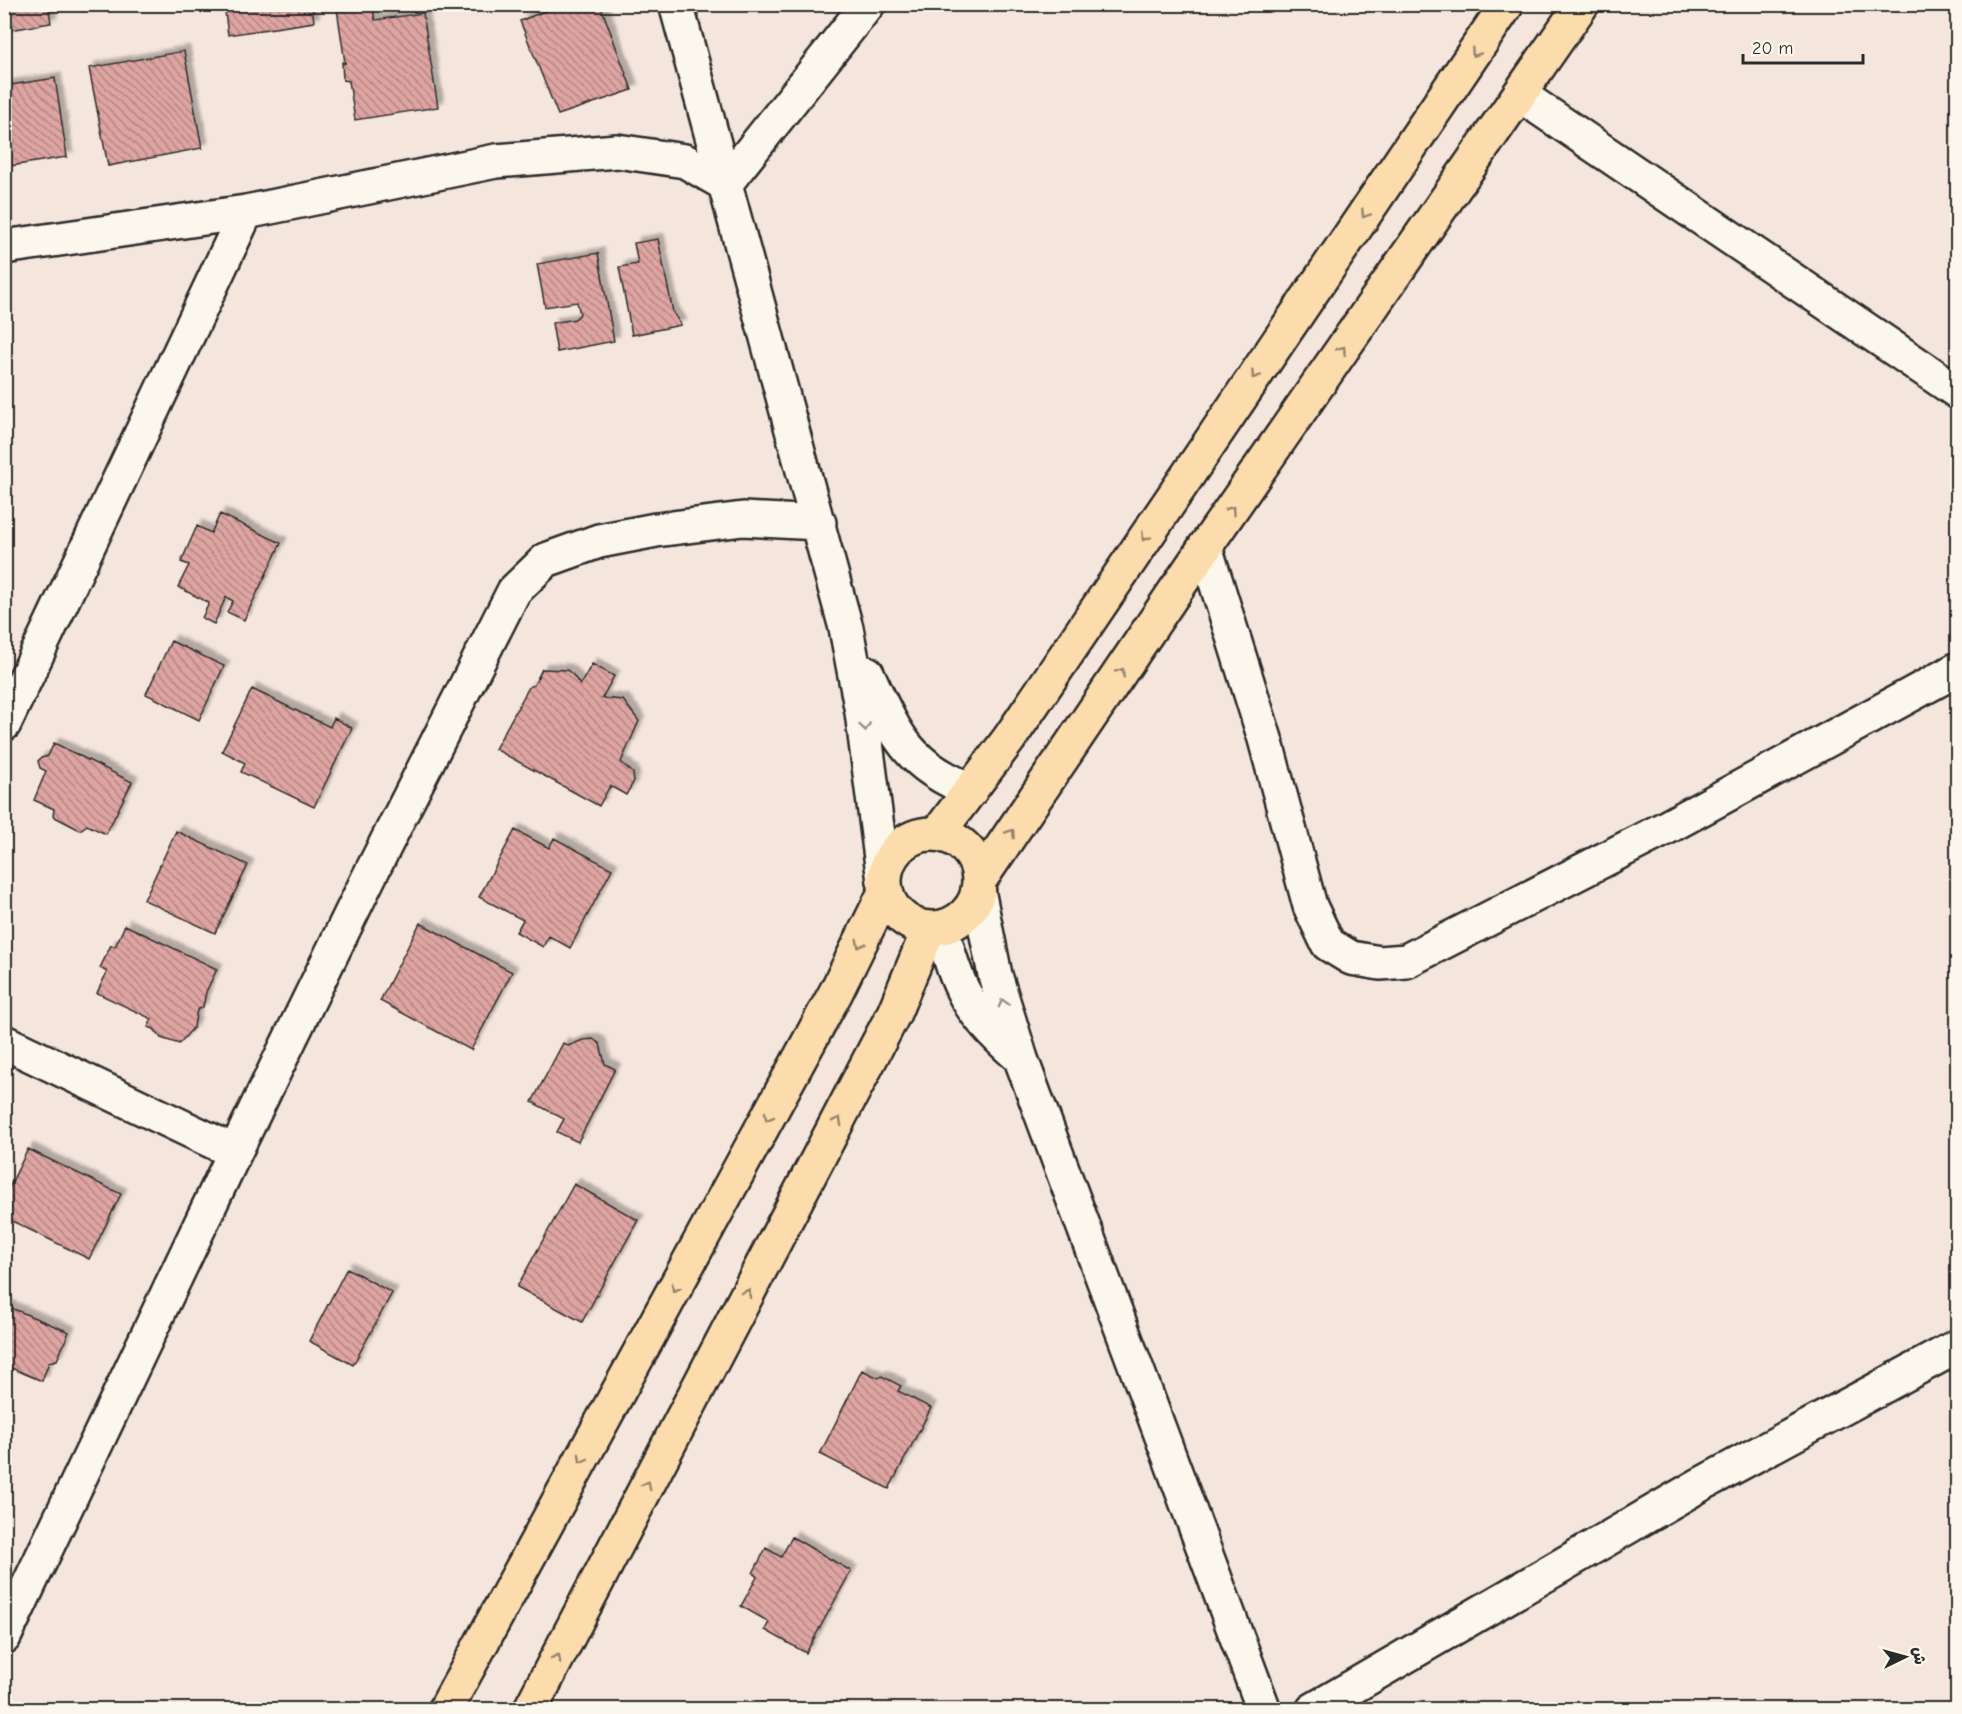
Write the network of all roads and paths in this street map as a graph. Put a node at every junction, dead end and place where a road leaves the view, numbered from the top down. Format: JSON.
{"nodes":[{"id":1,"x":676,"y":4,"type":"edge"},
{"id":2,"x":868,"y":4,"type":"edge"},
{"id":3,"x":1508,"y":4,"type":"edge"},
{"id":4,"x":1582,"y":4,"type":"edge"},
{"id":5,"x":1520,"y":95,"type":"junction"},
{"id":6,"x":725,"y":184,"type":"junction"},
{"id":7,"x":246,"y":212,"type":"junction"},
{"id":8,"x":4,"y":247,"type":"edge"},
{"id":9,"x":1958,"y":392,"type":"edge"},
{"id":10,"x":819,"y":524,"type":"junction"},
{"id":11,"x":1205,"y":547,"type":"junction"},
{"id":12,"x":846,"y":628,"type":"junction"},
{"id":13,"x":1958,"y":669,"type":"edge"},
{"id":14,"x":4,"y":724,"type":"edge"},
{"id":15,"x":971,"y":790,"type":"junction"},
{"id":16,"x":938,"y":833,"type":"junction"},
{"id":17,"x":885,"y":886,"type":"junction"},
{"id":18,"x":978,"y":886,"type":"junction"},
{"id":19,"x":935,"y":928,"type":"junction"},
{"id":20,"x":4,"y":1042,"type":"edge"},
{"id":21,"x":1021,"y":1059,"type":"junction"},
{"id":22,"x":235,"y":1152,"type":"junction"},
{"id":23,"x":1958,"y":1346,"type":"edge"},
{"id":24,"x":4,"y":1636,"type":"edge"},
{"id":25,"x":1365,"y":1695,"type":"edge"},
{"id":26,"x":445,"y":1710,"type":"edge"},
{"id":27,"x":530,"y":1710,"type":"edge"},
{"id":28,"x":1264,"y":1710,"type":"edge"},
{"id":29,"x":1313,"y":1710,"type":"edge"}],
"edges":[{"from":1,"to":6,"type":"street"},
{"from":2,"to":6,"type":"street"},
{"from":3,"to":15,"type":"main road","one_way":true},
{"from":4,"to":5,"type":"main road"},
{"from":5,"to":9,"type":"street"},
{"from":11,"to":5,"type":"main road","one_way":true},
{"from":6,"to":7,"type":"street"},
{"from":6,"to":10,"type":"street"},
{"from":7,"to":8,"type":"street"},
{"from":7,"to":14,"type":"street"},
{"from":10,"to":12,"type":"street"},
{"from":10,"to":22,"type":"street"},
{"from":11,"to":13,"type":"street"},
{"from":18,"to":11,"type":"main road","one_way":true},
{"from":12,"to":15,"type":"street"},
{"from":12,"to":17,"type":"street","one_way":true},
{"from":15,"to":16,"type":"main road"},
{"from":16,"to":17,"type":"main road"},
{"from":16,"to":18,"type":"main road"},
{"from":17,"to":19,"type":"main road"},
{"from":17,"to":26,"type":"main road","one_way":true},
{"from":18,"to":19,"type":"main road"},
{"from":21,"to":18,"type":"street","one_way":true},
{"from":19,"to":21,"type":"street"},
{"from":27,"to":19,"type":"main road","one_way":true},
{"from":20,"to":22,"type":"street"},
{"from":21,"to":28,"type":"street"},
{"from":22,"to":24,"type":"street"},
{"from":23,"to":25,"type":"street"},
{"from":25,"to":29,"type":"street"}]}
